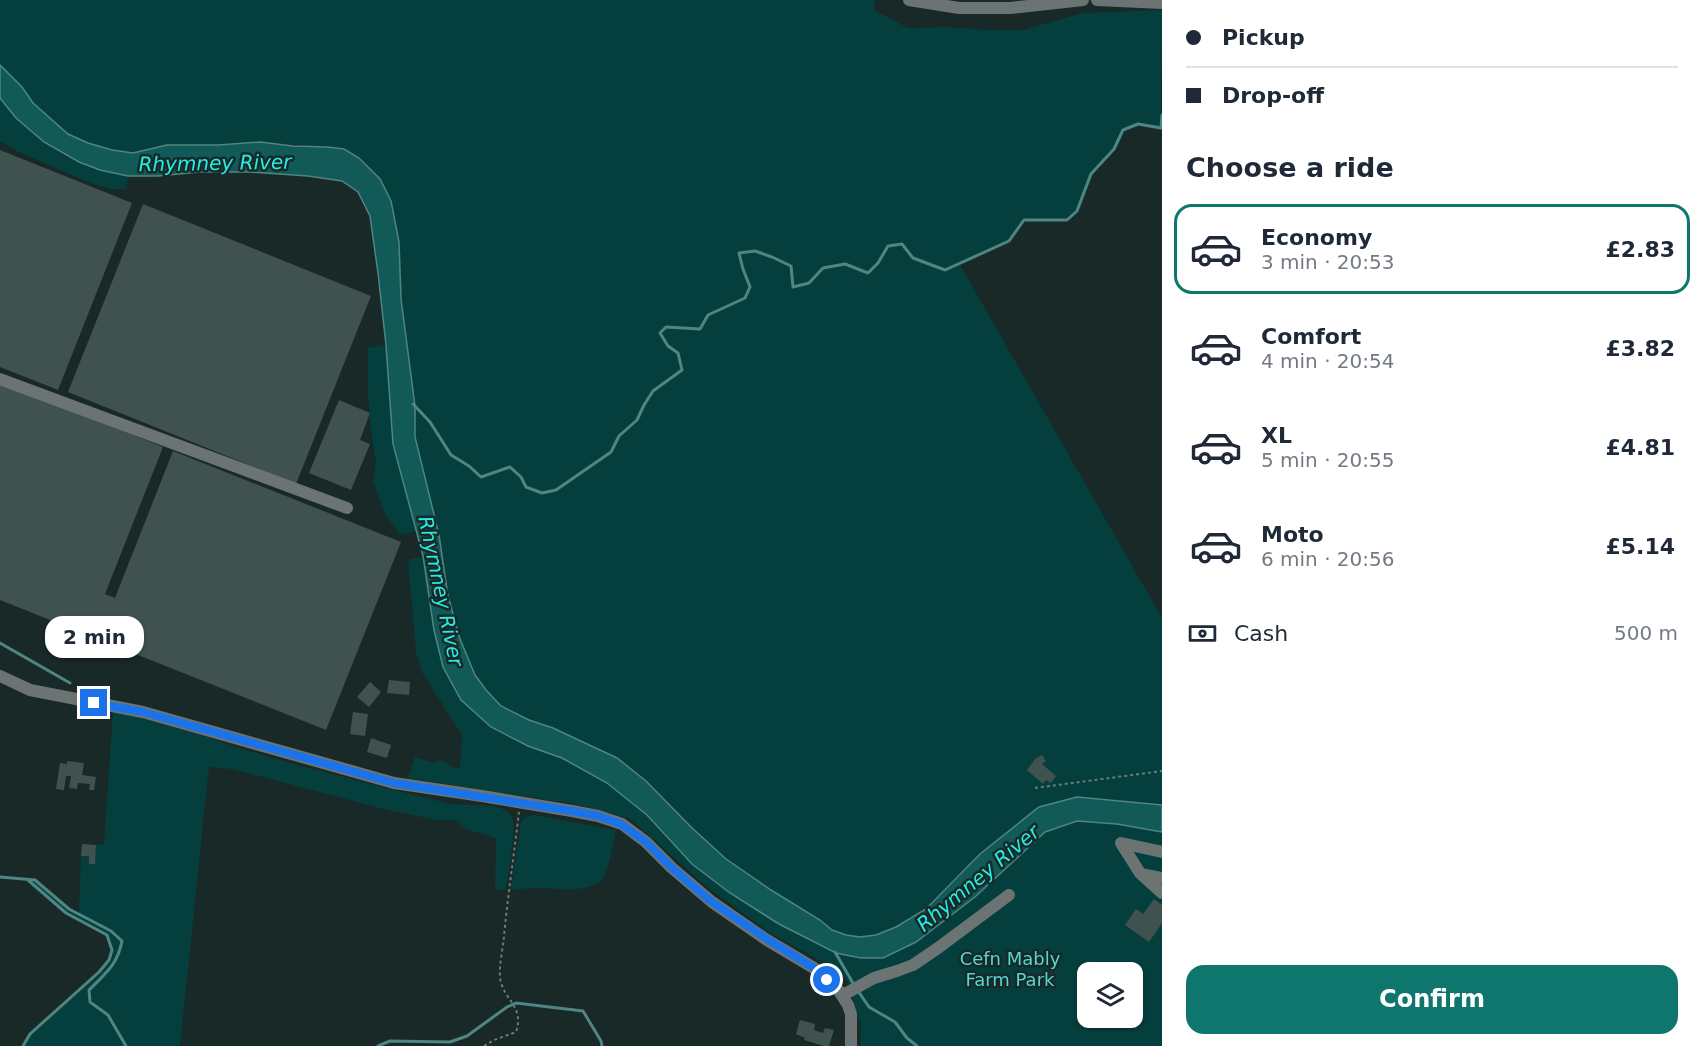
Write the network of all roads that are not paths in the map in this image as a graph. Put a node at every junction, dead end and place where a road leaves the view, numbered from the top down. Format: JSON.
{"nodes":[{"id":1,"x":909,"y":0,"type":"edge"},
{"id":2,"x":1083,"y":0,"type":"edge"},
{"id":3,"x":1097,"y":0,"type":"edge"},
{"id":4,"x":1162,"y":3,"type":"edge"},
{"id":5,"x":0,"y":379,"type":"edge"},
{"id":6,"x":347,"y":508,"type":"dead end"},
{"id":7,"x":0,"y":676,"type":"edge"},
{"id":8,"x":1162,"y":852,"type":"edge"},
{"id":9,"x":1140,"y":873,"type":"junction"},
{"id":10,"x":1162,"y":878,"type":"edge"},
{"id":11,"x":1162,"y":893,"type":"edge"},
{"id":12,"x":1009,"y":895,"type":"dead end"},
{"id":13,"x":843,"y":995,"type":"junction"},
{"id":14,"x":851,"y":1046,"type":"edge"}],
"edges":[{"from":1,"to":2,"type":"street"},
{"from":3,"to":4,"type":"street"},
{"from":5,"to":6,"type":"street"},
{"from":7,"to":13,"type":"street"},
{"from":8,"to":9,"type":"street"},
{"from":9,"to":10,"type":"street"},
{"from":9,"to":11,"type":"street"},
{"from":12,"to":13,"type":"street"},
{"from":13,"to":14,"type":"street"}]}
